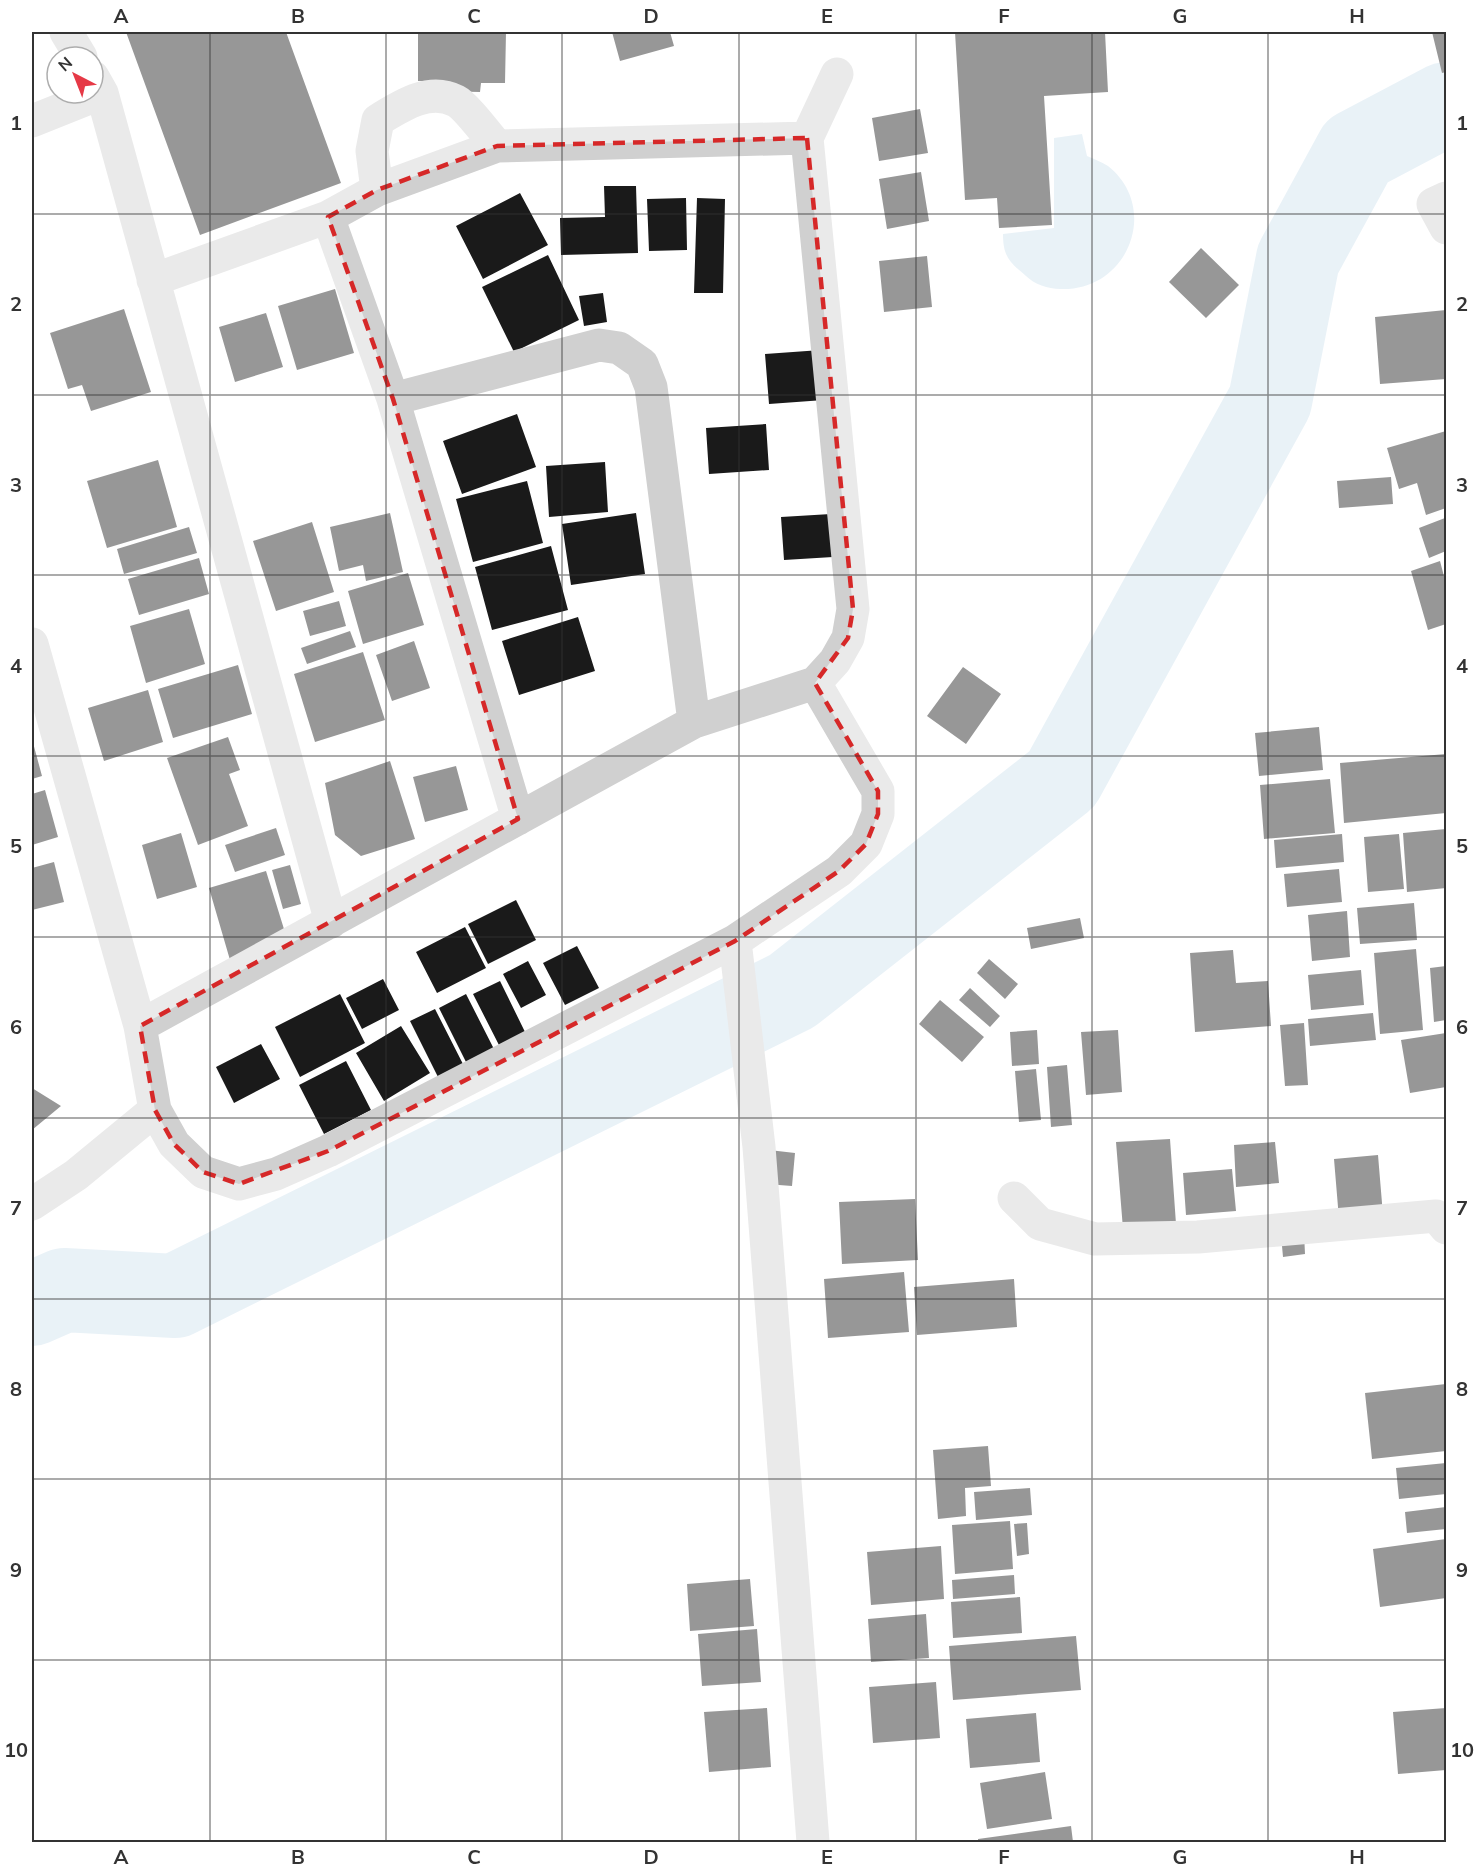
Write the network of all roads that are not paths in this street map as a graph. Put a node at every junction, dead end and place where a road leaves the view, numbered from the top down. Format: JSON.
{"nodes":[{"id":1,"x":66,"y":32,"type":"edge"},
{"id":2,"x":74,"y":45,"type":"edge"},
{"id":3,"x":837,"y":75,"type":"dead end"},
{"id":4,"x":61,"y":105,"type":"edge"},
{"id":5,"x":104,"y":105,"type":"edge"},
{"id":6,"x":32,"y":121,"type":"edge"},
{"id":7,"x":807,"y":138,"type":"junction"},
{"id":8,"x":497,"y":146,"type":"junction"},
{"id":9,"x":377,"y":190,"type":"junction"},
{"id":10,"x":1446,"y":198,"type":"edge"},
{"id":11,"x":328,"y":217,"type":"junction"},
{"id":12,"x":1446,"y":228,"type":"edge"},
{"id":13,"x":153,"y":280,"type":"junction"},
{"id":14,"x":393,"y":399,"type":"junction"},
{"id":15,"x":32,"y":644,"type":"edge"},
{"id":16,"x":815,"y":683,"type":"junction"},
{"id":17,"x":694,"y":722,"type":"junction"},
{"id":18,"x":518,"y":819,"type":"junction"},
{"id":19,"x":331,"y":922,"type":"junction"},
{"id":20,"x":735,"y":942,"type":"junction"},
{"id":21,"x":140,"y":1026,"type":"junction"},
{"id":22,"x":155,"y":1110,"type":"junction"},
{"id":23,"x":1014,"y":1198,"type":"dead end"},
{"id":24,"x":32,"y":1204,"type":"edge"},
{"id":25,"x":1446,"y":1228,"type":"edge"},
{"id":26,"x":813,"y":1842,"type":"edge"}],
"edges":[{"from":1,"to":2,"type":"street"},
{"from":3,"to":7,"type":"street"},
{"from":4,"to":6,"type":"street"},
{"from":5,"to":13,"type":"street"},
{"from":7,"to":8,"type":"street"},
{"from":7,"to":16,"type":"street"},
{"from":8,"to":9,"type":"street"},
{"from":8,"to":9,"type":"street"},
{"from":9,"to":11,"type":"street"},
{"from":10,"to":12,"type":"street"},
{"from":11,"to":13,"type":"street"},
{"from":11,"to":14,"type":"street"},
{"from":13,"to":19,"type":"street"},
{"from":14,"to":17,"type":"street"},
{"from":14,"to":18,"type":"street"},
{"from":15,"to":21,"type":"street"},
{"from":16,"to":17,"type":"street"},
{"from":16,"to":20,"type":"street"},
{"from":17,"to":18,"type":"street"},
{"from":18,"to":19,"type":"street"},
{"from":19,"to":21,"type":"street"},
{"from":20,"to":22,"type":"street"},
{"from":20,"to":26,"type":"street"},
{"from":21,"to":22,"type":"street"},
{"from":22,"to":24,"type":"street"},
{"from":23,"to":25,"type":"street"}]}
